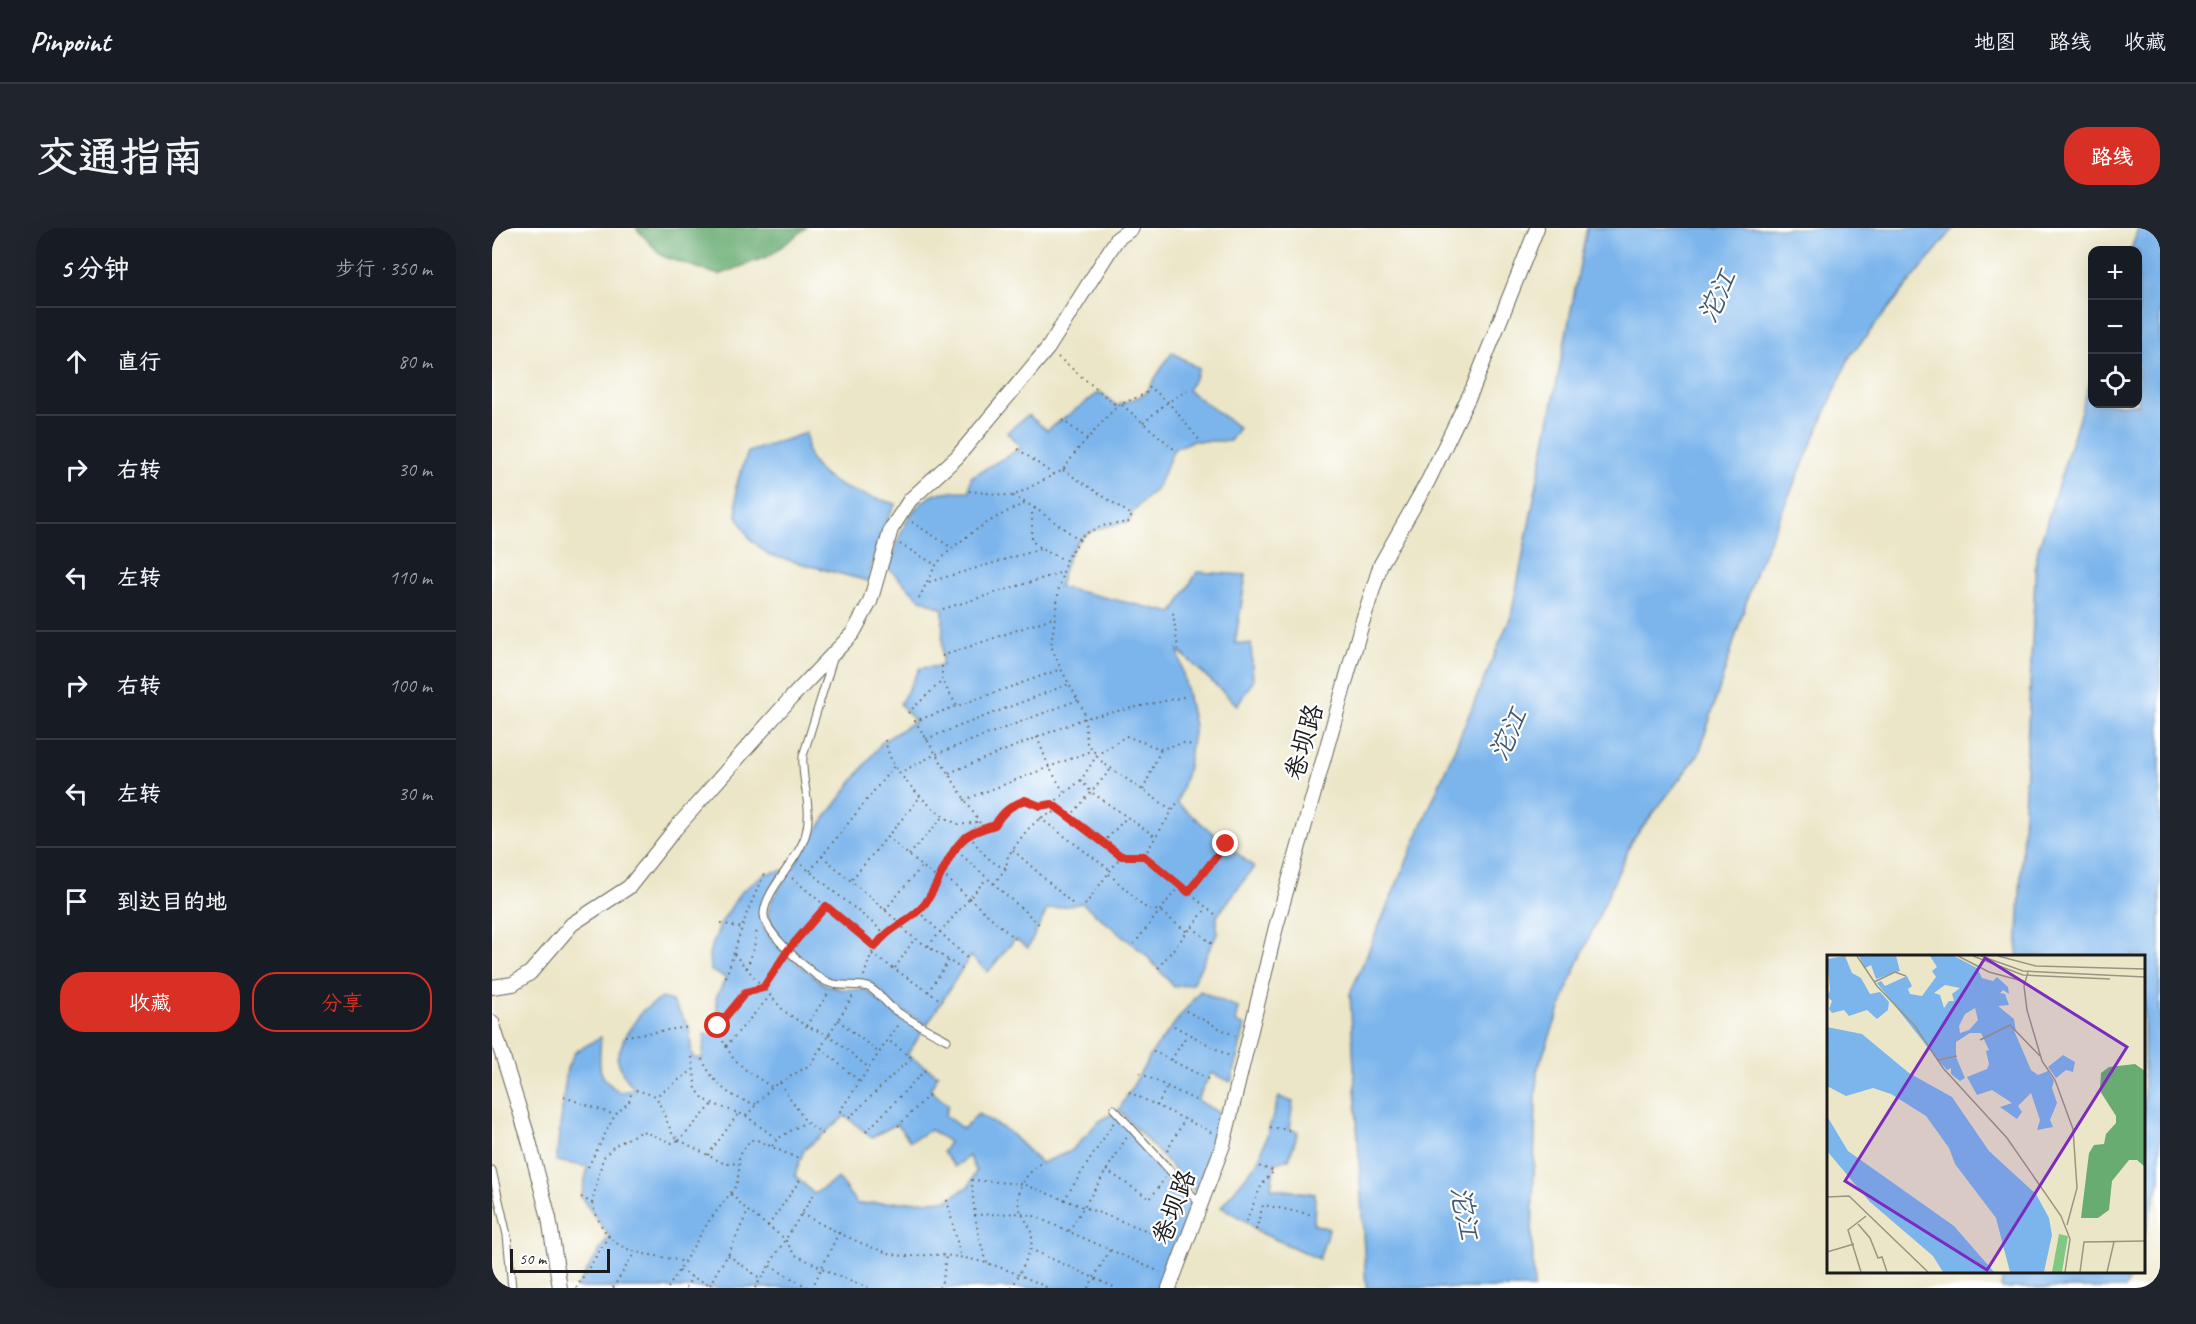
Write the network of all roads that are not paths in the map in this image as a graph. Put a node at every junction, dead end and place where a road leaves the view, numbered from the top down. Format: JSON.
{"nodes":[{"id":1,"x":1132,"y":228,"type":"edge"},
{"id":2,"x":1537,"y":228,"type":"edge"},
{"id":3,"x":835,"y":654,"type":"junction"},
{"id":4,"x":492,"y":987,"type":"edge"},
{"id":5,"x":492,"y":1022,"type":"edge"},
{"id":6,"x":948,"y":1040,"type":"dead end"},
{"id":7,"x":1116,"y":1112,"type":"road end"},
{"id":8,"x":492,"y":1170,"type":"edge"},
{"id":9,"x":1201,"y":1205,"type":"junction"},
{"id":10,"x":1171,"y":1283,"type":"edge"},
{"id":11,"x":512,"y":1288,"type":"edge"},
{"id":12,"x":560,"y":1288,"type":"edge"}],
"edges":[{"from":1,"to":3,"type":"street"},
{"from":2,"to":9,"type":"street","name":"卷坝路"},
{"from":3,"to":4,"type":"street"},
{"from":3,"to":6,"type":"lane"},
{"from":5,"to":12,"type":"street"},
{"from":7,"to":9,"type":"lane"},
{"from":8,"to":11,"type":"lane"},
{"from":9,"to":10,"type":"street","name":"卷坝路"}]}
